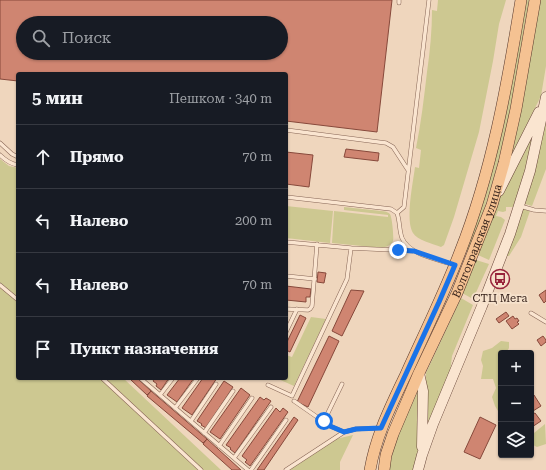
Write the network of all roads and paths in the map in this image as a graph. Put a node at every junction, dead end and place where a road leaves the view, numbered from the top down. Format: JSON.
{"nodes":[{"id":1,"x":429,"y":0,"type":"edge"},
{"id":2,"x":521,"y":0,"type":"edge"},
{"id":3,"x":536,"y":0,"type":"edge"},
{"id":4,"x":546,"y":98,"type":"edge"},
{"id":5,"x":288,"y":130,"type":"edge"},
{"id":6,"x":0,"y":143,"type":"edge"},
{"id":7,"x":0,"y":155,"type":"edge"},
{"id":8,"x":16,"y":156,"type":"edge"},
{"id":9,"x":16,"y":164,"type":"edge"},
{"id":10,"x":409,"y":171,"type":"junction"},
{"id":11,"x":288,"y":197,"type":"edge"},
{"id":12,"x":492,"y":205,"type":"junction"},
{"id":13,"x":519,"y":206,"type":"junction"},
{"id":14,"x":546,"y":211,"type":"edge"},
{"id":15,"x":397,"y":213,"type":"junction"},
{"id":16,"x":288,"y":242,"type":"edge"},
{"id":17,"x":317,"y":244,"type":"junction"},
{"id":18,"x":351,"y":248,"type":"junction"},
{"id":19,"x":414,"y":251,"type":"junction"},
{"id":20,"x":455,"y":265,"type":"junction"},
{"id":21,"x":288,"y":276,"type":"edge"},
{"id":22,"x":315,"y":279,"type":"junction"},
{"id":23,"x":0,"y":285,"type":"edge"},
{"id":24,"x":16,"y":298,"type":"edge"},
{"id":25,"x":288,"y":309,"type":"edge"},
{"id":26,"x":297,"y":309,"type":"junction"},
{"id":27,"x":531,"y":313,"type":"dead end"},
{"id":28,"x":546,"y":322,"type":"edge"},
{"id":29,"x":288,"y":328,"type":"edge"},
{"id":30,"x":419,"y":373,"type":"junction"},
{"id":31,"x":104,"y":380,"type":"edge"},
{"id":32,"x":142,"y":380,"type":"edge"},
{"id":33,"x":171,"y":380,"type":"edge"},
{"id":34,"x":196,"y":380,"type":"edge"},
{"id":35,"x":145,"y":382,"type":"joint"},
{"id":36,"x":216,"y":384,"type":"dead end"},
{"id":37,"x":342,"y":384,"type":"dead end"},
{"id":38,"x":268,"y":385,"type":"dead end"},
{"id":39,"x":233,"y":391,"type":"dead end"},
{"id":40,"x":160,"y":395,"type":"junction"},
{"id":41,"x":252,"y":398,"type":"dead end"},
{"id":42,"x":294,"y":401,"type":"dead end"},
{"id":43,"x":271,"y":407,"type":"dead end"},
{"id":44,"x":175,"y":408,"type":"junction"},
{"id":45,"x":286,"y":420,"type":"dead end"},
{"id":46,"x":191,"y":421,"type":"junction"},
{"id":47,"x":324,"y":421,"type":"junction"},
{"id":48,"x":381,"y":428,"type":"junction"},
{"id":49,"x":344,"y":432,"type":"junction"},
{"id":50,"x":204,"y":433,"type":"junction"},
{"id":51,"x":219,"y":446,"type":"junction"},
{"id":52,"x":422,"y":455,"type":"junction"},
{"id":53,"x":234,"y":458,"type":"junction"},
{"id":54,"x":201,"y":470,"type":"edge"},
{"id":55,"x":248,"y":470,"type":"edge"},
{"id":56,"x":251,"y":470,"type":"edge"},
{"id":57,"x":286,"y":470,"type":"edge"},
{"id":58,"x":370,"y":470,"type":"edge"},
{"id":59,"x":384,"y":470,"type":"edge"},
{"id":60,"x":418,"y":470,"type":"edge"}],
"edges":[{"from":1,"to":10,"type":"lane"},
{"from":2,"to":20,"type":"main road","name":"Волгоградская улица"},
{"from":3,"to":12,"type":"main road","name":"Волгоградская улица"},
{"from":4,"to":12,"type":"main road"},
{"from":4,"to":13,"type":"main road"},
{"from":5,"to":10,"type":"lane"},
{"from":6,"to":8,"type":"lane"},
{"from":7,"to":9,"type":"lane"},
{"from":10,"to":15,"type":"lane"},
{"from":11,"to":15,"type":"lane"},
{"from":12,"to":30,"type":"main road","name":"Волгоградская улица"},
{"from":13,"to":14,"type":"lane"},
{"from":13,"to":52,"type":"main road"},
{"from":15,"to":19,"type":"lane"},
{"from":16,"to":17,"type":"lane"},
{"from":17,"to":18,"type":"lane"},
{"from":17,"to":22,"type":"lane"},
{"from":18,"to":19,"type":"lane"},
{"from":18,"to":38,"type":"lane"},
{"from":19,"to":20,"type":"lane"},
{"from":20,"to":48,"type":"main road","name":"Волгоградская улица"},
{"from":21,"to":22,"type":"lane"},
{"from":22,"to":26,"type":"lane"},
{"from":23,"to":24,"type":"lane"},
{"from":25,"to":26,"type":"lane"},
{"from":26,"to":29,"type":"lane"},
{"from":27,"to":28,"type":"lane"},
{"from":30,"to":52,"type":"main road"},
{"from":30,"to":59,"type":"main road","name":"Волгоградская улица"},
{"from":31,"to":54,"type":"lane"},
{"from":32,"to":35,"type":"lane"},
{"from":33,"to":40,"type":"lane"},
{"from":34,"to":44,"type":"lane"},
{"from":35,"to":40,"type":"lane"},
{"from":36,"to":46,"type":"lane"},
{"from":37,"to":47,"type":"lane"},
{"from":39,"to":50,"type":"lane"},
{"from":40,"to":44,"type":"lane"},
{"from":41,"to":51,"type":"lane"},
{"from":42,"to":47,"type":"lane"},
{"from":43,"to":53,"type":"lane"},
{"from":44,"to":46,"type":"lane"},
{"from":45,"to":56,"type":"lane"},
{"from":46,"to":50,"type":"lane"},
{"from":47,"to":49,"type":"lane"},
{"from":48,"to":49,"type":"lane"},
{"from":48,"to":58,"type":"main road","name":"Волгоградская улица"},
{"from":49,"to":57,"type":"lane"},
{"from":50,"to":51,"type":"lane"},
{"from":51,"to":53,"type":"lane"},
{"from":52,"to":60,"type":"main road"},
{"from":53,"to":55,"type":"lane"}]}
